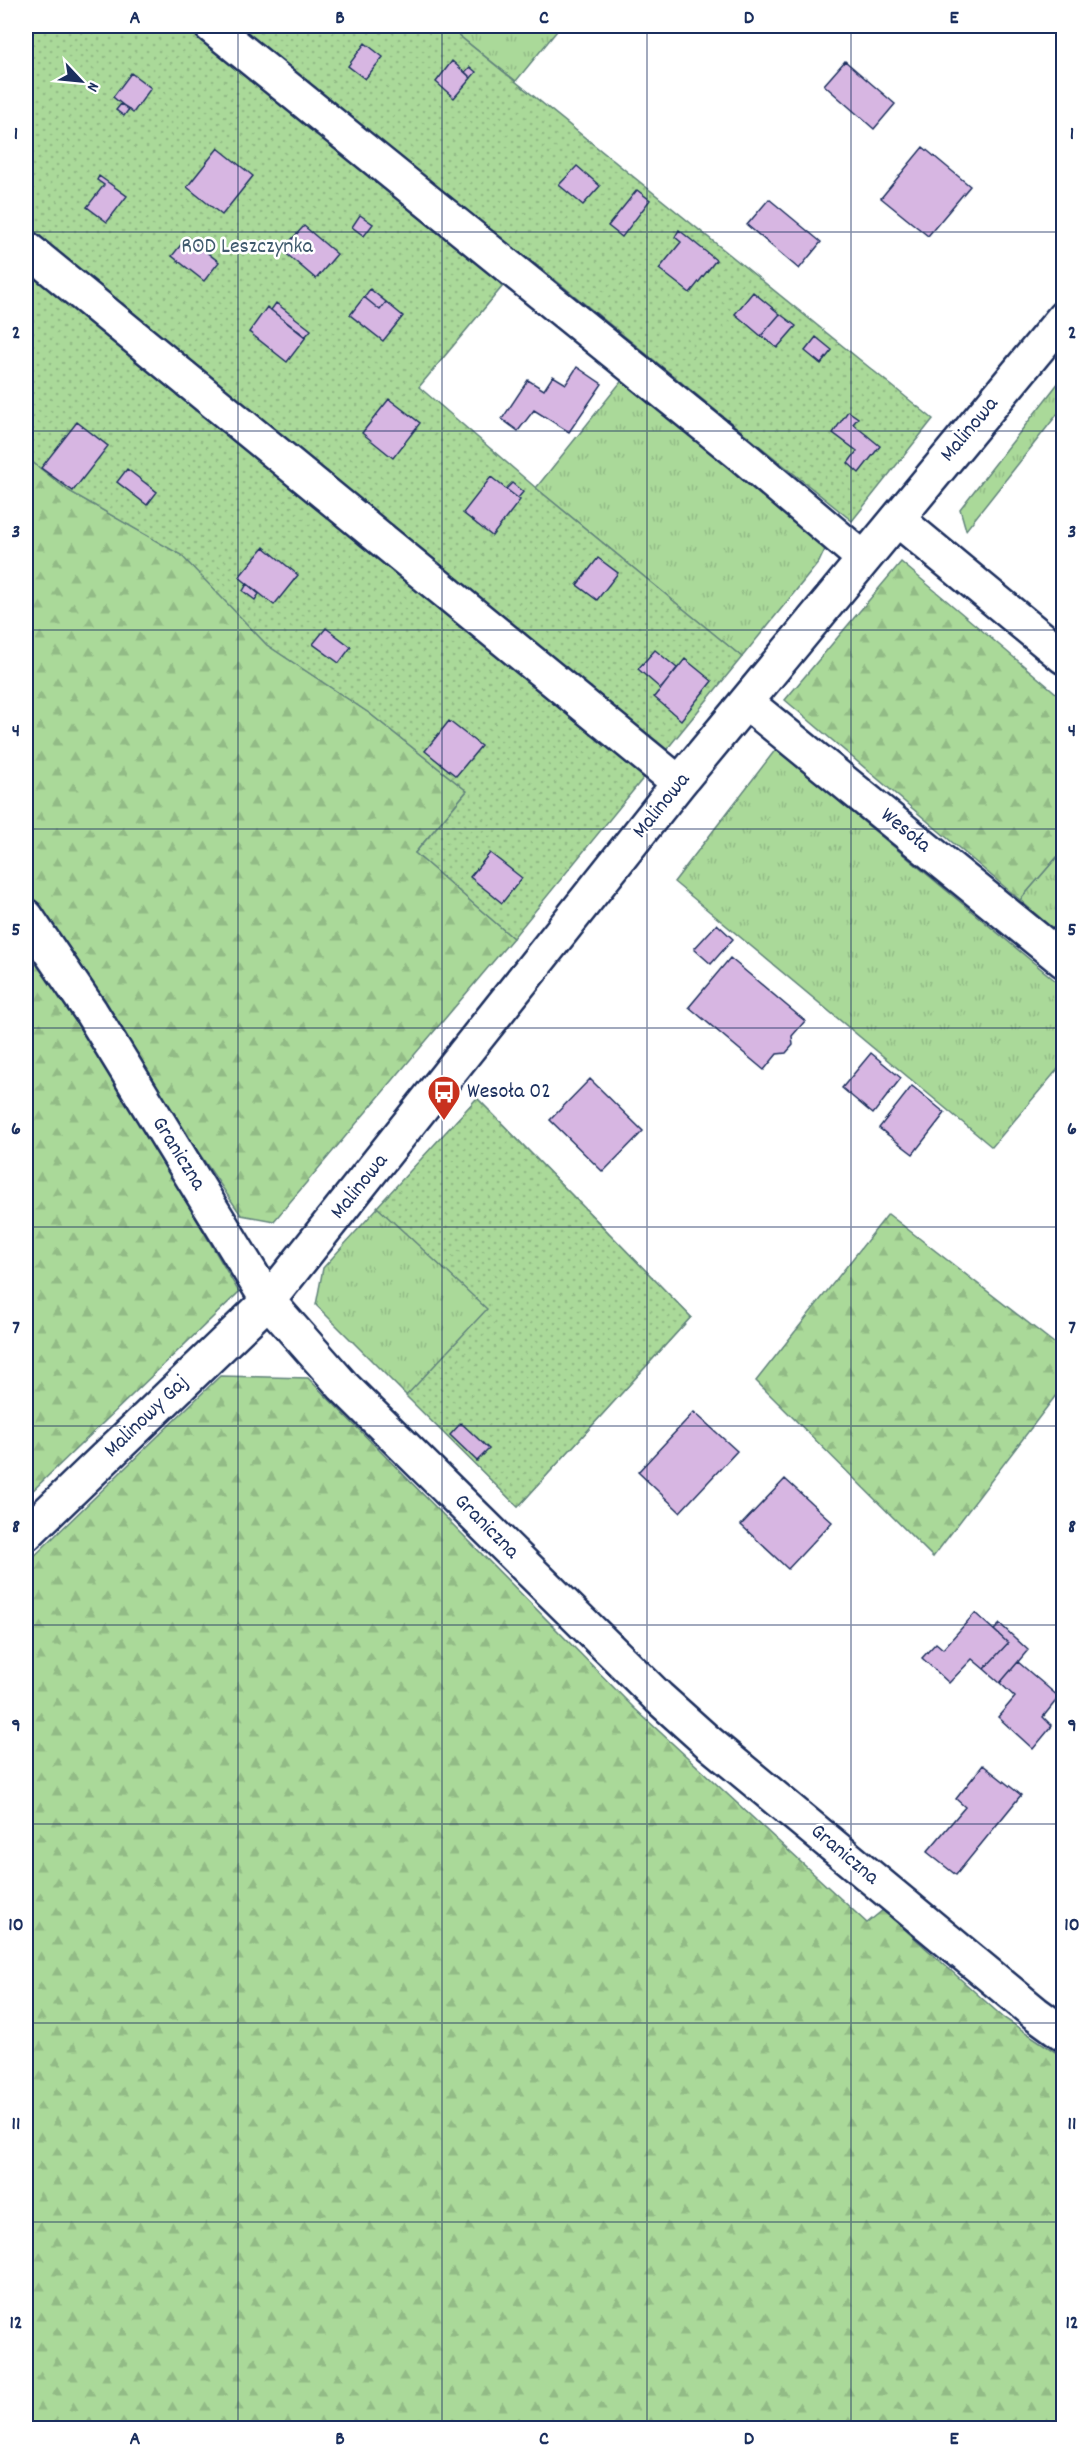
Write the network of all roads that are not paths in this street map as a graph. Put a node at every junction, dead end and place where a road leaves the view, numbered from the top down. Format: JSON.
{"nodes":[{"id":1,"x":211,"y":26,"type":"edge"},
{"id":2,"x":26,"y":248,"type":"edge"},
{"id":3,"x":1064,"y":317,"type":"edge"},
{"id":4,"x":897,"y":519,"type":"junction"},
{"id":5,"x":864,"y":559,"type":"junction"},
{"id":6,"x":1064,"y":657,"type":"edge"},
{"id":7,"x":746,"y":702,"type":"junction"},
{"id":8,"x":679,"y":783,"type":"junction"},
{"id":9,"x":26,"y":916,"type":"edge"},
{"id":10,"x":1064,"y":961,"type":"edge"},
{"id":11,"x":268,"y":1300,"type":"junction"},
{"id":12,"x":26,"y":1534,"type":"edge"},
{"id":13,"x":1064,"y":2034,"type":"edge"}],
"edges":[{"from":1,"to":5,"type":"street"},
{"from":2,"to":8,"type":"street"},
{"from":3,"to":4,"type":"street","name":"Malinowa"},
{"from":4,"to":5,"type":"street","name":"Malinowa"},
{"from":4,"to":6,"type":"street"},
{"from":5,"to":7,"type":"street","name":"Malinowa"},
{"from":7,"to":8,"type":"street","name":"Malinowa"},
{"from":7,"to":10,"type":"street","name":"Wesoła"},
{"from":8,"to":11,"type":"street","name":"Malinowa"},
{"from":9,"to":11,"type":"street","name":"Graniczna"},
{"from":11,"to":12,"type":"street","name":"Malinowy Gaj"},
{"from":11,"to":13,"type":"street","name":"Graniczna"}]}
